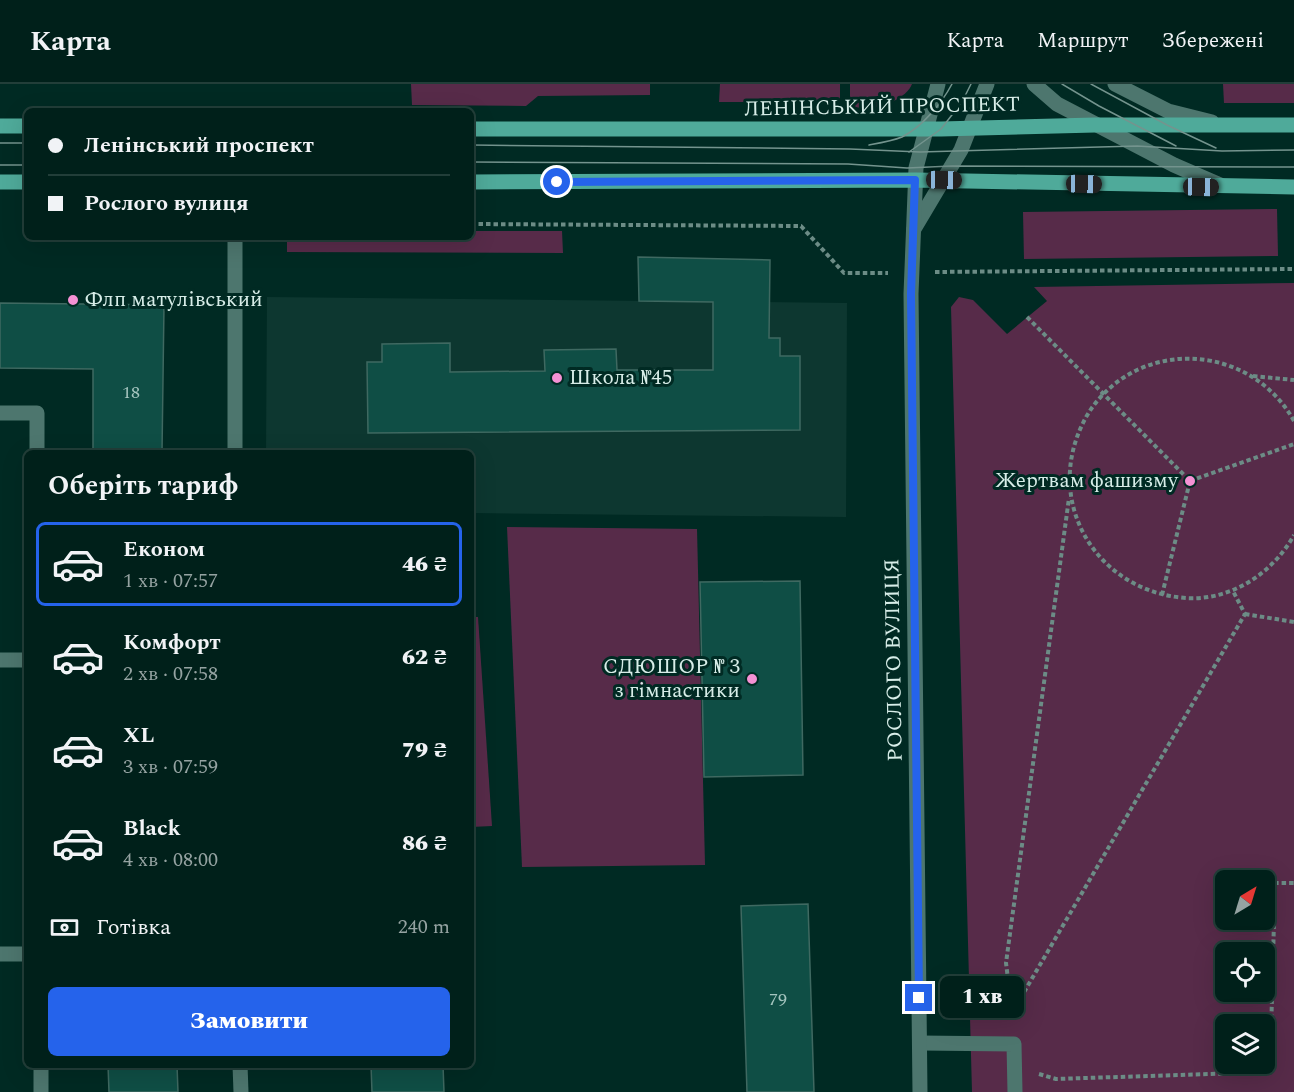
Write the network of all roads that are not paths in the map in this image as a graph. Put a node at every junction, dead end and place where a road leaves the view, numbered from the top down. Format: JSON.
{"nodes":[{"id":1,"x":938,"y":84,"type":"edge"},
{"id":2,"x":987,"y":84,"type":"edge"},
{"id":3,"x":1034,"y":84,"type":"edge"},
{"id":4,"x":1115,"y":84,"type":"edge"},
{"id":5,"x":1294,"y":124,"type":"edge"},
{"id":6,"x":1095,"y":125,"type":"junction"},
{"id":7,"x":1227,"y":125,"type":"junction"},
{"id":8,"x":0,"y":126,"type":"edge"},
{"id":9,"x":24,"y":126,"type":"edge"},
{"id":10,"x":971,"y":127,"type":"junction"},
{"id":11,"x":474,"y":129,"type":"edge"},
{"id":12,"x":925,"y":129,"type":"junction"},
{"id":13,"x":915,"y":180,"type":"junction"},
{"id":14,"x":944,"y":180,"type":"junction"},
{"id":15,"x":0,"y":182,"type":"edge"},
{"id":16,"x":24,"y":182,"type":"edge"},
{"id":17,"x":474,"y":182,"type":"edge"},
{"id":18,"x":1224,"y":187,"type":"junction"},
{"id":19,"x":1294,"y":187,"type":"edge"},
{"id":20,"x":914,"y":228,"type":"junction"},
{"id":21,"x":235,"y":240,"type":"edge"},
{"id":22,"x":0,"y":413,"type":"edge"},
{"id":23,"x":37,"y":450,"type":"edge"},
{"id":24,"x":235,"y":450,"type":"edge"},
{"id":25,"x":0,"y":660,"type":"edge"},
{"id":26,"x":24,"y":660,"type":"edge"},
{"id":27,"x":0,"y":954,"type":"edge"},
{"id":28,"x":24,"y":954,"type":"edge"},
{"id":29,"x":920,"y":1043,"type":"junction"},
{"id":30,"x":41,"y":1068,"type":"edge"},
{"id":31,"x":240,"y":1068,"type":"edge"},
{"id":32,"x":41,"y":1092,"type":"edge"},
{"id":33,"x":241,"y":1092,"type":"edge"},
{"id":34,"x":920,"y":1092,"type":"edge"},
{"id":35,"x":1015,"y":1092,"type":"edge"}],
"edges":[{"from":1,"to":12,"type":"street","name":"РОСЛОГО ВУЛИЦЯ"},
{"from":2,"to":10,"type":"street"},
{"from":3,"to":6,"type":"street"},
{"from":4,"to":7,"type":"street"},
{"from":5,"to":7,"type":"main road","name":"ЛЕНІНСЬКИЙ ПРОСПЕКТ"},
{"from":6,"to":7,"type":"main road","name":"ЛЕНІНСЬКИЙ ПРОСПЕКТ"},
{"from":6,"to":10,"type":"main road","name":"ЛЕНІНСЬКИЙ ПРОСПЕКТ"},
{"from":6,"to":18,"type":"street"},
{"from":8,"to":9,"type":"main road"},
{"from":10,"to":12,"type":"main road","name":"ЛЕНІНСЬКИЙ ПРОСПЕКТ"},
{"from":10,"to":14,"type":"street"},
{"from":11,"to":12,"type":"main road","name":"ЛЕНІНСЬКИЙ ПРОСПЕКТ"},
{"from":12,"to":13,"type":"street","name":"РОСЛОГО ВУЛИЦЯ"},
{"from":13,"to":14,"type":"main road"},
{"from":13,"to":17,"type":"main road"},
{"from":13,"to":20,"type":"street","name":"РОСЛОГО ВУЛИЦЯ"},
{"from":14,"to":18,"type":"main road"},
{"from":14,"to":20,"type":"street"},
{"from":15,"to":16,"type":"main road"},
{"from":18,"to":19,"type":"main road"},
{"from":20,"to":29,"type":"street","name":"РОСЛОГО ВУЛИЦЯ"},
{"from":21,"to":24,"type":"street"},
{"from":22,"to":23,"type":"street"},
{"from":25,"to":26,"type":"street"},
{"from":27,"to":28,"type":"street"},
{"from":29,"to":34,"type":"street","name":"РОСЛОГО ВУЛИЦЯ"},
{"from":29,"to":35,"type":"street"},
{"from":30,"to":32,"type":"street"},
{"from":31,"to":33,"type":"street"}]}
